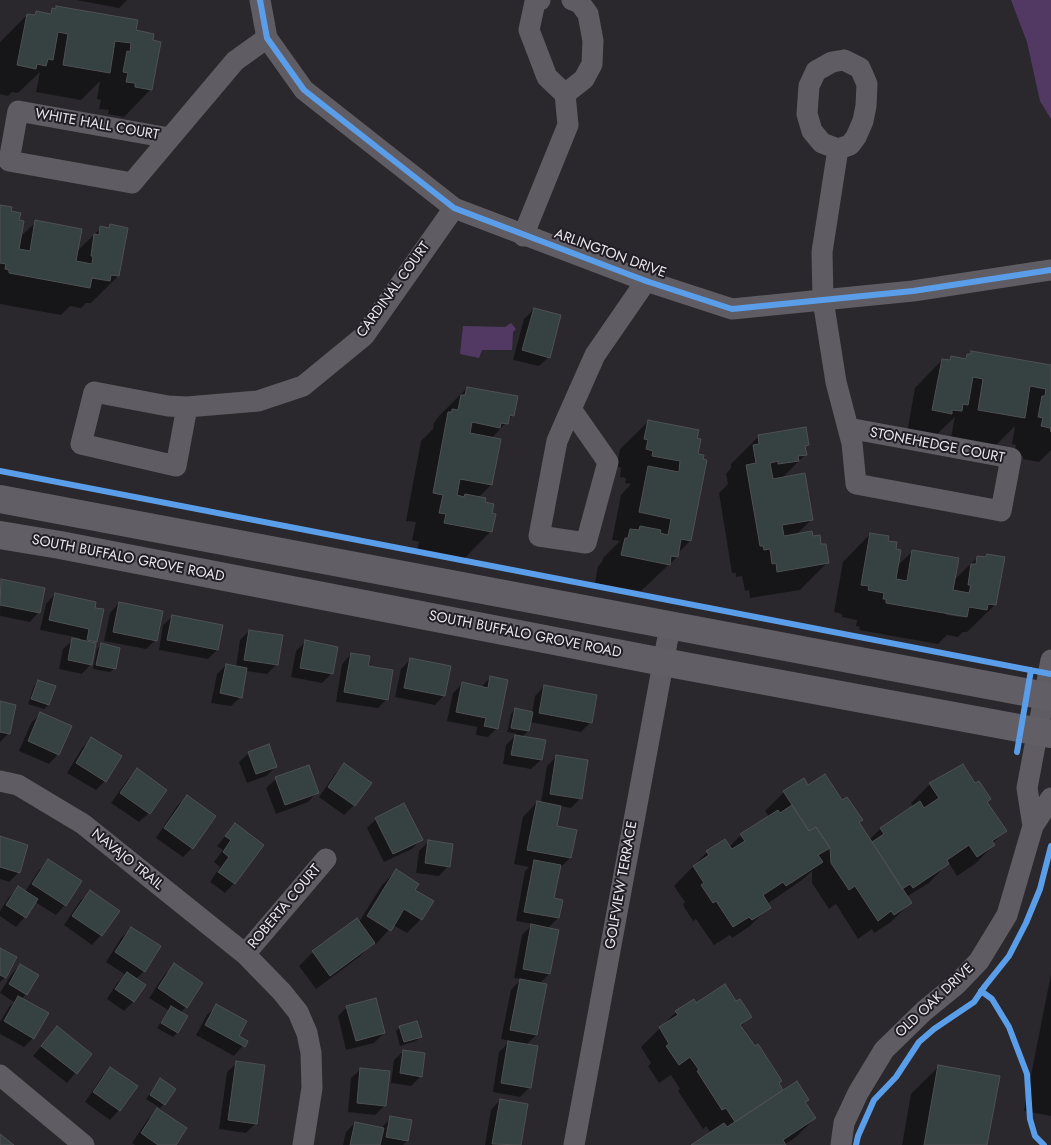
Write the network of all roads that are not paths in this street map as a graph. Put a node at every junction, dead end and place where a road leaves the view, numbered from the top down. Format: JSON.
{"nodes":[{"id":1,"x":260,"y":0,"type":"edge"},
{"id":2,"x":540,"y":0,"type":"edge"},
{"id":3,"x":572,"y":0,"type":"edge"},
{"id":4,"x":267,"y":38,"type":"junction"},
{"id":5,"x":565,"y":94,"type":"junction"},
{"id":6,"x":170,"y":138,"type":"junction"},
{"id":7,"x":838,"y":148,"type":"dead end"},
{"id":8,"x":454,"y":208,"type":"junction"},
{"id":9,"x":523,"y":236,"type":"junction"},
{"id":10,"x":1051,"y":270,"type":"edge"},
{"id":11,"x":646,"y":281,"type":"junction"},
{"id":12,"x":823,"y":300,"type":"junction"},
{"id":13,"x":188,"y":407,"type":"junction"},
{"id":14,"x":571,"y":409,"type":"junction"},
{"id":15,"x":848,"y":428,"type":"junction"},
{"id":16,"x":0,"y":499,"type":"edge"},
{"id":17,"x":0,"y":535,"type":"edge"},
{"id":18,"x":670,"y":626,"type":"junction"},
{"id":19,"x":1051,"y":660,"type":"edge"},
{"id":20,"x":663,"y":662,"type":"junction"},
{"id":21,"x":1045,"y":714,"type":"edge"},
{"id":22,"x":0,"y":781,"type":"edge"},
{"id":23,"x":1051,"y":798,"type":"edge"},
{"id":24,"x":1033,"y":826,"type":"junction"},
{"id":25,"x":326,"y":859,"type":"dead end"},
{"id":26,"x":245,"y":954,"type":"junction"},
{"id":27,"x":0,"y":1075,"type":"edge"},
{"id":28,"x":84,"y":1145,"type":"edge"},
{"id":29,"x":302,"y":1145,"type":"edge"},
{"id":30,"x":574,"y":1145,"type":"edge"},
{"id":31,"x":841,"y":1145,"type":"edge"}],
"edges":[{"from":1,"to":4,"type":"street","name":"ARLINGTON DRIVE"},
{"from":2,"to":5,"type":"street"},
{"from":3,"to":5,"type":"street"},
{"from":4,"to":6,"type":"street","name":"WHITE HALL COURT"},
{"from":4,"to":8,"type":"street","name":"ARLINGTON DRIVE"},
{"from":5,"to":9,"type":"street"},
{"from":6,"to":6,"type":"street","name":"WHITE HALL COURT"},
{"from":7,"to":12,"type":"street","name":"STONEHEDGE COURT"},
{"from":8,"to":9,"type":"street","name":"ARLINGTON DRIVE"},
{"from":8,"to":13,"type":"street","name":"CARDINAL COURT"},
{"from":9,"to":11,"type":"street","name":"ARLINGTON DRIVE"},
{"from":10,"to":12,"type":"street","name":"ARLINGTON DRIVE"},
{"from":11,"to":12,"type":"street","name":"ARLINGTON DRIVE"},
{"from":11,"to":14,"type":"street"},
{"from":12,"to":15,"type":"street","name":"STONEHEDGE COURT"},
{"from":13,"to":13,"type":"street","name":"CARDINAL COURT"},
{"from":14,"to":14,"type":"street"},
{"from":15,"to":15,"type":"street","name":"STONEHEDGE COURT"},
{"from":16,"to":18,"type":"main road"},
{"from":17,"to":20,"type":"main road","name":"SOUTH BUFFALO GROVE ROAD"},
{"from":18,"to":20,"type":"street","name":"GOLFVIEW TERRACE"},
{"from":18,"to":21,"type":"main road"},
{"from":19,"to":21,"type":"street","name":"OLD OAK DRIVE"},
{"from":20,"to":21,"type":"main road","name":"SOUTH BUFFALO GROVE ROAD"},
{"from":20,"to":30,"type":"street","name":"GOLFVIEW TERRACE"},
{"from":21,"to":24,"type":"street","name":"OLD OAK DRIVE"},
{"from":22,"to":26,"type":"street","name":"NAVAJO TRAIL"},
{"from":23,"to":24,"type":"street","name":"OLD OAK DRIVE"},
{"from":24,"to":31,"type":"street","name":"OLD OAK DRIVE"},
{"from":25,"to":26,"type":"street","name":"ROBERTA COURT"},
{"from":26,"to":29,"type":"street","name":"NAVAJO TRAIL"},
{"from":27,"to":28,"type":"street"}]}
